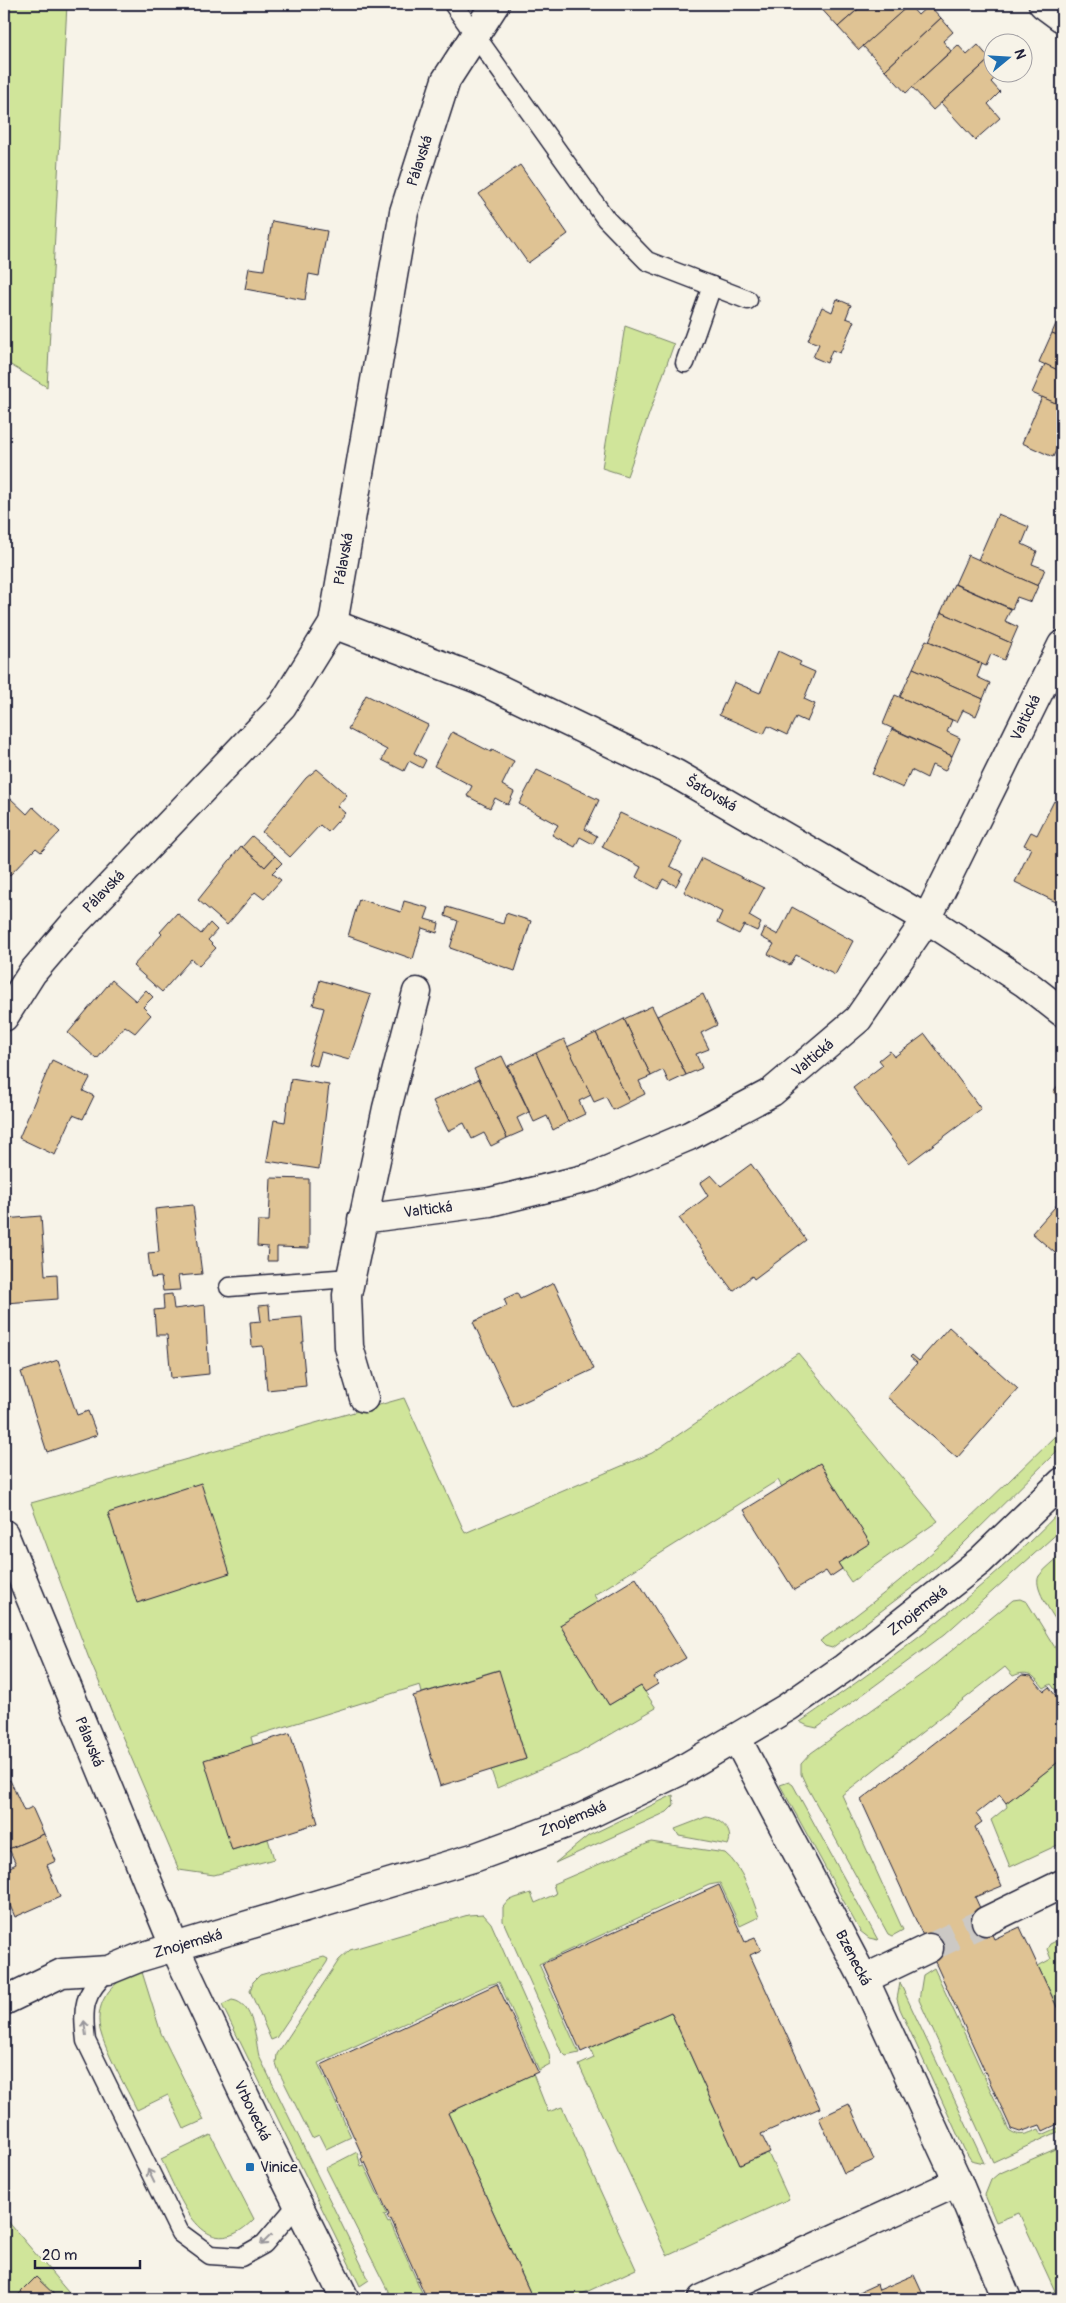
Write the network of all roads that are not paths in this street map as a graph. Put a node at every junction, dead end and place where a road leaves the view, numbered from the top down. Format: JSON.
{"nodes":[{"id":1,"x":453,"y":4,"type":"edge"},
{"id":2,"x":496,"y":4,"type":"edge"},
{"id":3,"x":1043,"y":4,"type":"edge"},
{"id":4,"x":1062,"y":18,"type":"edge"},
{"id":5,"x":474,"y":34,"type":"junction"},
{"id":6,"x":712,"y":286,"type":"junction"},
{"id":7,"x":748,"y":300,"type":"dead end"},
{"id":8,"x":685,"y":363,"type":"dead end"},
{"id":9,"x":333,"y":624,"type":"junction"},
{"id":10,"x":1062,"y":645,"type":"edge"},
{"id":11,"x":927,"y":919,"type":"junction"},
{"id":12,"x":417,"y":992,"type":"dead end"},
{"id":13,"x":1062,"y":1012,"type":"edge"},
{"id":14,"x":4,"y":1017,"type":"edge"},
{"id":15,"x":362,"y":1219,"type":"junction"},
{"id":16,"x":350,"y":1278,"type":"junction"},
{"id":17,"x":229,"y":1287,"type":"dead end"},
{"id":18,"x":364,"y":1398,"type":"dead end"},
{"id":19,"x":1062,"y":1482,"type":"edge"},
{"id":20,"x":4,"y":1534,"type":"edge"},
{"id":21,"x":737,"y":1739,"type":"junction"},
{"id":22,"x":1062,"y":1884,"type":"edge"},
{"id":23,"x":986,"y":1921,"type":"tunnel mouth"},
{"id":24,"x":175,"y":1948,"type":"junction"},
{"id":25,"x":929,"y":1948,"type":"tunnel mouth"},
{"id":26,"x":109,"y":1970,"type":"junction"},
{"id":27,"x":864,"y":1979,"type":"junction"},
{"id":28,"x":4,"y":2000,"type":"edge"},
{"id":29,"x":958,"y":2182,"type":"junction"},
{"id":30,"x":298,"y":2204,"type":"junction"},
{"id":31,"x":345,"y":2299,"type":"edge"},
{"id":32,"x":702,"y":2299,"type":"edge"},
{"id":33,"x":1007,"y":2299,"type":"edge"}],
"edges":[{"from":1,"to":5,"type":"lane"},
{"from":2,"to":5,"type":"street","name":"Pálavská"},
{"from":3,"to":4,"type":"street"},
{"from":5,"to":6,"type":"lane"},
{"from":5,"to":9,"type":"street","name":"Pálavská"},
{"from":6,"to":7,"type":"lane"},
{"from":6,"to":8,"type":"lane"},
{"from":9,"to":11,"type":"street","name":"Šatovská"},
{"from":9,"to":14,"type":"street","name":"Pálavská"},
{"from":10,"to":11,"type":"street","name":"Valtická"},
{"from":11,"to":13,"type":"street","name":"Šatovská"},
{"from":11,"to":15,"type":"street","name":"Valtická"},
{"from":12,"to":15,"type":"street"},
{"from":15,"to":16,"type":"street"},
{"from":16,"to":17,"type":"lane"},
{"from":16,"to":18,"type":"street"},
{"from":19,"to":21,"type":"street","name":"Znojemská"},
{"from":20,"to":24,"type":"street","name":"Pálavská"},
{"from":21,"to":24,"type":"street","name":"Znojemská"},
{"from":21,"to":27,"type":"street","name":"Bzenecká"},
{"from":22,"to":23,"type":"street"},
{"from":24,"to":26,"type":"street","name":"Znojemská"},
{"from":24,"to":30,"type":"street","name":"Vrbovecká"},
{"from":25,"to":27,"type":"street"},
{"from":26,"to":28,"type":"street","name":"Znojemská"},
{"from":30,"to":26,"type":"lane","one_way":true},
{"from":27,"to":29,"type":"street","name":"Bzenecká"},
{"from":29,"to":32,"type":"street"},
{"from":29,"to":33,"type":"street","name":"Bzenecká"},
{"from":30,"to":31,"type":"street","name":"Vrbovecká"}]}
